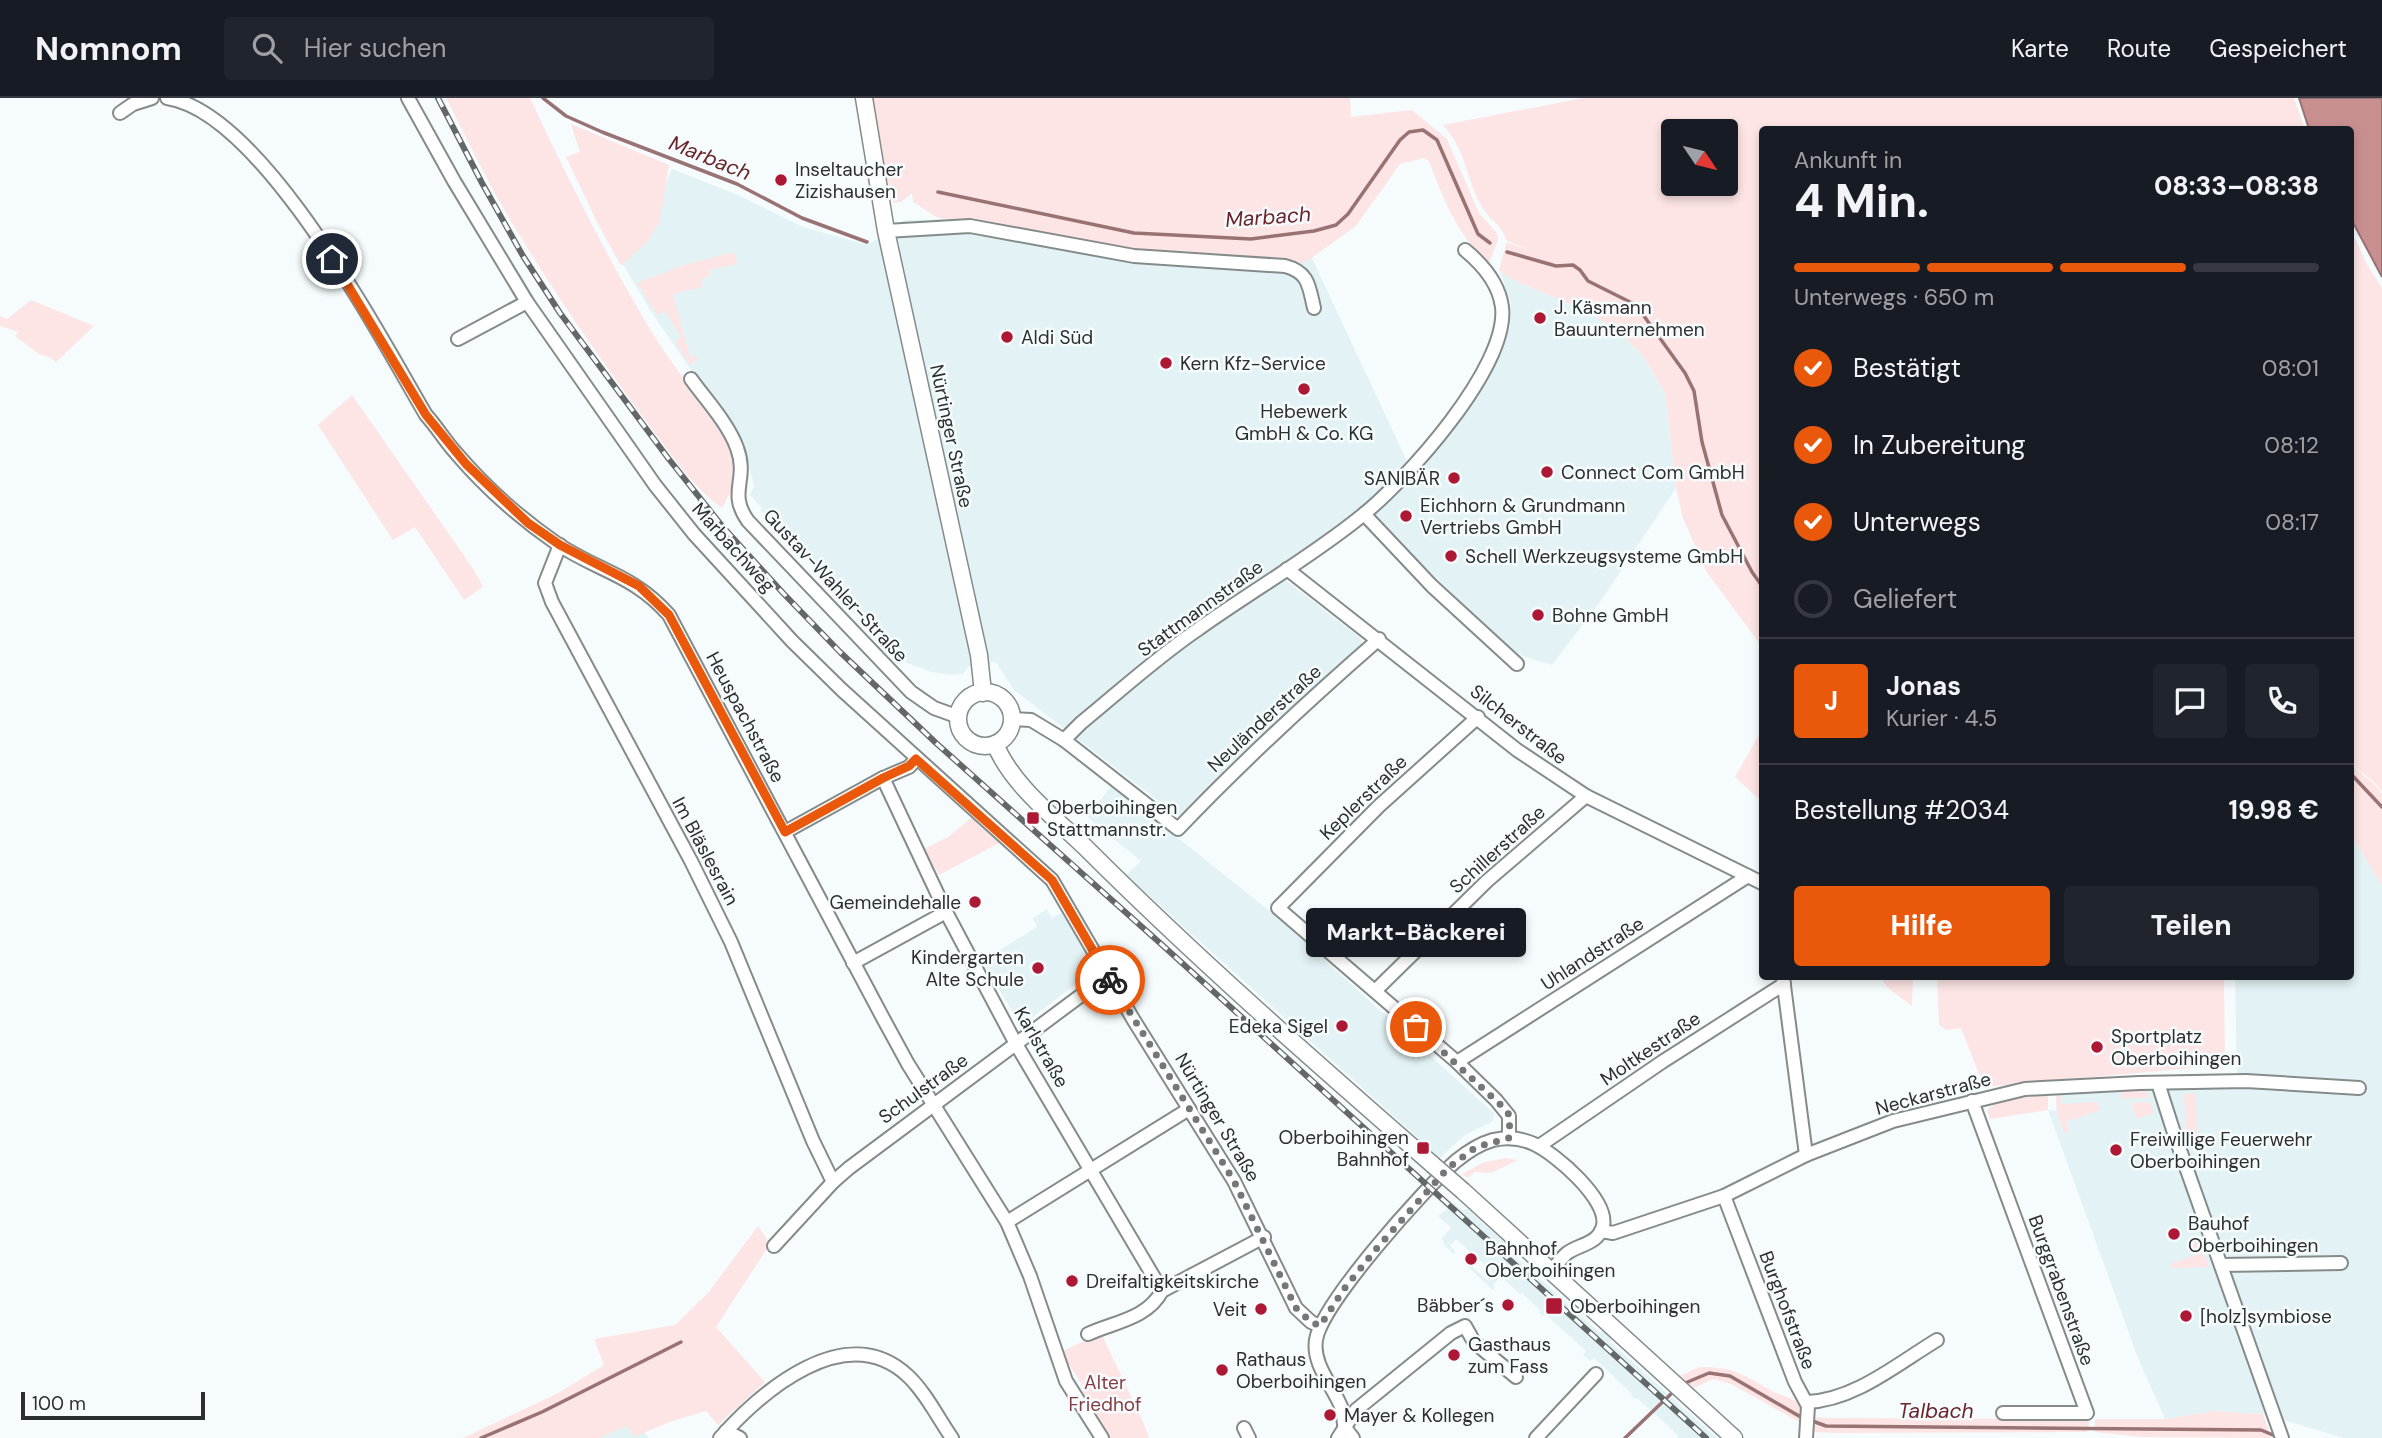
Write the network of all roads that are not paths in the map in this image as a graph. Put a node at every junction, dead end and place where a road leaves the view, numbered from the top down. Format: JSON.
{"nodes":[{"id":1,"x":152,"y":98,"type":"edge"},
{"id":2,"x":167,"y":98,"type":"edge"},
{"id":3,"x":408,"y":98,"type":"edge"},
{"id":4,"x":864,"y":98,"type":"edge"},
{"id":5,"x":120,"y":113,"type":"dead end"},
{"id":6,"x":886,"y":231,"type":"junction"},
{"id":7,"x":1465,"y":250,"type":"dead end"},
{"id":8,"x":527,"y":302,"type":"junction"},
{"id":9,"x":1314,"y":308,"type":"dead end"},
{"id":10,"x":458,"y":339,"type":"dead end"},
{"id":11,"x":691,"y":379,"type":"dead end"},
{"id":12,"x":1364,"y":514,"type":"junction"},
{"id":13,"x":560,"y":545,"type":"junction"},
{"id":14,"x":1287,"y":569,"type":"junction"},
{"id":15,"x":1379,"y":639,"type":"junction"},
{"id":16,"x":1517,"y":664,"type":"dead end"},
{"id":17,"x":983,"y":693,"type":"junction"},
{"id":18,"x":959,"y":716,"type":"junction"},
{"id":19,"x":1478,"y":718,"type":"junction"},
{"id":20,"x":1012,"y":719,"type":"junction"},
{"id":21,"x":1064,"y":740,"type":"junction"},
{"id":22,"x":995,"y":744,"type":"junction"},
{"id":23,"x":916,"y":759,"type":"junction"},
{"id":24,"x":883,"y":778,"type":"junction"},
{"id":25,"x":1587,"y":796,"type":"junction"},
{"id":26,"x":785,"y":832,"type":"junction"},
{"id":27,"x":1748,"y":876,"type":"junction"},
{"id":28,"x":1759,"y":882,"type":"edge"},
{"id":29,"x":946,"y":912,"type":"junction"},
{"id":30,"x":853,"y":963,"type":"junction"},
{"id":31,"x":1101,"y":963,"type":"joint"},
{"id":32,"x":1107,"y":976,"type":"junction"},
{"id":33,"x":1784,"y":980,"type":"edge"},
{"id":34,"x":1375,"y":991,"type":"junction"},
{"id":35,"x":1016,"y":1044,"type":"junction"},
{"id":36,"x":1457,"y":1062,"type":"junction"},
{"id":37,"x":2158,"y":1083,"type":"junction"},
{"id":38,"x":2359,"y":1088,"type":"dead end"},
{"id":39,"x":1972,"y":1101,"type":"junction"},
{"id":40,"x":934,"y":1104,"type":"junction"},
{"id":41,"x":1189,"y":1109,"type":"junction"},
{"id":42,"x":1509,"y":1138,"type":"junction"},
{"id":43,"x":1539,"y":1146,"type":"junction"},
{"id":44,"x":1805,"y":1154,"type":"junction"},
{"id":45,"x":1091,"y":1169,"type":"junction"},
{"id":46,"x":833,"y":1182,"type":"junction"},
{"id":47,"x":1724,"y":1196,"type":"junction"},
{"id":48,"x":1007,"y":1222,"type":"junction"},
{"id":49,"x":1601,"y":1231,"type":"junction"},
{"id":50,"x":1264,"y":1237,"type":"junction"},
{"id":51,"x":774,"y":1246,"type":"dead end"},
{"id":52,"x":2341,"y":1263,"type":"dead end"},
{"id":53,"x":2221,"y":1265,"type":"junction"},
{"id":54,"x":1552,"y":1270,"type":"junction"},
{"id":55,"x":1162,"y":1291,"type":"junction"},
{"id":56,"x":1320,"y":1326,"type":"junction"},
{"id":57,"x":1088,"y":1334,"type":"dead end"},
{"id":58,"x":1937,"y":1339,"type":"dead end"},
{"id":59,"x":1596,"y":1374,"type":"dead end"},
{"id":60,"x":1516,"y":1377,"type":"dead end"},
{"id":61,"x":1807,"y":1402,"type":"junction"},
{"id":62,"x":2003,"y":1413,"type":"dead end"},
{"id":63,"x":1344,"y":1424,"type":"junction"},
{"id":64,"x":1807,"y":1427,"type":"edge"},
{"id":65,"x":723,"y":1435,"type":"edge"},
{"id":66,"x":740,"y":1438,"type":"edge"},
{"id":67,"x":952,"y":1438,"type":"edge"},
{"id":68,"x":1102,"y":1438,"type":"edge"},
{"id":69,"x":1338,"y":1438,"type":"edge"},
{"id":70,"x":1353,"y":1438,"type":"edge"},
{"id":71,"x":1536,"y":1438,"type":"edge"},
{"id":72,"x":1734,"y":1438,"type":"edge"},
{"id":73,"x":2282,"y":1438,"type":"edge"}],
"edges":[{"from":1,"to":5,"type":"street"},
{"from":2,"to":13,"type":"street","name":"Heuspachstraße"},
{"from":3,"to":8,"type":"street","name":"Marbachweg"},
{"from":4,"to":6,"type":"main road","name":"Nürtinger Straße"},
{"from":6,"to":9,"type":"street"},
{"from":6,"to":17,"type":"main road","name":"Nürtinger Straße"},
{"from":7,"to":12,"type":"street","name":"Stattmannstraße"},
{"from":8,"to":10,"type":"street"},
{"from":8,"to":23,"type":"street","name":"Marbachweg"},
{"from":11,"to":18,"type":"street","name":"Gustav-Wahler-Straße"},
{"from":12,"to":14,"type":"street","name":"Stattmannstraße"},
{"from":12,"to":16,"type":"street"},
{"from":13,"to":26,"type":"street","name":"Heuspachstraße"},
{"from":13,"to":46,"type":"street","name":"Im Bläslesrain"},
{"from":14,"to":15,"type":"street","name":"Silcherstraße"},
{"from":14,"to":21,"type":"street","name":"Stattmannstraße"},
{"from":15,"to":19,"type":"street","name":"Silcherstraße"},
{"from":15,"to":21,"type":"street","name":"Neuländerstraße"},
{"from":17,"to":18,"type":"main road"},
{"from":17,"to":20,"type":"main road"},
{"from":18,"to":22,"type":"main road"},
{"from":19,"to":25,"type":"street","name":"Silcherstraße"},
{"from":19,"to":34,"type":"street","name":"Keplerstraße"},
{"from":20,"to":21,"type":"street"},
{"from":20,"to":22,"type":"main road"},
{"from":22,"to":54,"type":"main road","bridge":true},
{"from":23,"to":24,"type":"street"},
{"from":23,"to":31,"type":"street","name":"Marbachweg"},
{"from":24,"to":26,"type":"street"},
{"from":24,"to":29,"type":"street","name":"Karlstraße"},
{"from":25,"to":27,"type":"street","name":"Silcherstraße"},
{"from":25,"to":34,"type":"street","name":"Schillerstraße"},
{"from":26,"to":30,"type":"street","name":"Heuspachstraße"},
{"from":27,"to":28,"type":"street","name":"Silcherstraße"},
{"from":27,"to":36,"type":"street","name":"Uhlandstraße"},
{"from":29,"to":30,"type":"street"},
{"from":29,"to":35,"type":"street","name":"Karlstraße"},
{"from":30,"to":40,"type":"street","name":"Heuspachstraße"},
{"from":31,"to":32,"type":"street","name":"Nürtinger Straße"},
{"from":32,"to":35,"type":"street","name":"Schulstraße"},
{"from":32,"to":41,"type":"street","name":"Nürtinger Straße"},
{"from":33,"to":43,"type":"street","name":"Moltkestraße"},
{"from":33,"to":44,"type":"street"},
{"from":34,"to":36,"type":"street"},
{"from":35,"to":40,"type":"street","name":"Schulstraße"},
{"from":35,"to":45,"type":"street","name":"Karlstraße"},
{"from":36,"to":42,"type":"street"},
{"from":37,"to":38,"type":"street","name":"Neckarstraße"},
{"from":37,"to":39,"type":"street","name":"Neckarstraße"},
{"from":37,"to":53,"type":"street"},
{"from":39,"to":44,"type":"street","name":"Neckarstraße"},
{"from":39,"to":62,"type":"street","name":"Burggrabenstraße"},
{"from":40,"to":46,"type":"street","name":"Schulstraße"},
{"from":40,"to":48,"type":"street","name":"Heuspachstraße"},
{"from":41,"to":45,"type":"street"},
{"from":41,"to":50,"type":"street","name":"Nürtinger Straße"},
{"from":42,"to":43,"type":"street"},
{"from":42,"to":56,"type":"street"},
{"from":43,"to":49,"type":"street"},
{"from":44,"to":47,"type":"street","name":"Neckarstraße"},
{"from":45,"to":48,"type":"street"},
{"from":45,"to":55,"type":"street","name":"Karlstraße"},
{"from":46,"to":51,"type":"street","name":"Schulstraße"},
{"from":47,"to":49,"type":"street","name":"Neckarstraße"},
{"from":47,"to":61,"type":"street","name":"Burghofstraße"},
{"from":48,"to":68,"type":"street","name":"Heuspachstraße"},
{"from":49,"to":54,"type":"street","name":"Neckarstraße"},
{"from":50,"to":55,"type":"street"},
{"from":50,"to":56,"type":"street","name":"Nürtinger Straße"},
{"from":52,"to":53,"type":"street"},
{"from":53,"to":73,"type":"street"},
{"from":54,"to":72,"type":"main road"},
{"from":55,"to":57,"type":"street"},
{"from":56,"to":63,"type":"street"},
{"from":58,"to":61,"type":"street"},
{"from":59,"to":71,"type":"street"},
{"from":60,"to":63,"type":"street"},
{"from":61,"to":64,"type":"street","name":"Burghofstraße"},
{"from":63,"to":69,"type":"street"},
{"from":63,"to":70,"type":"street"},
{"from":65,"to":66,"type":"street"},
{"from":65,"to":67,"type":"street"}]}
